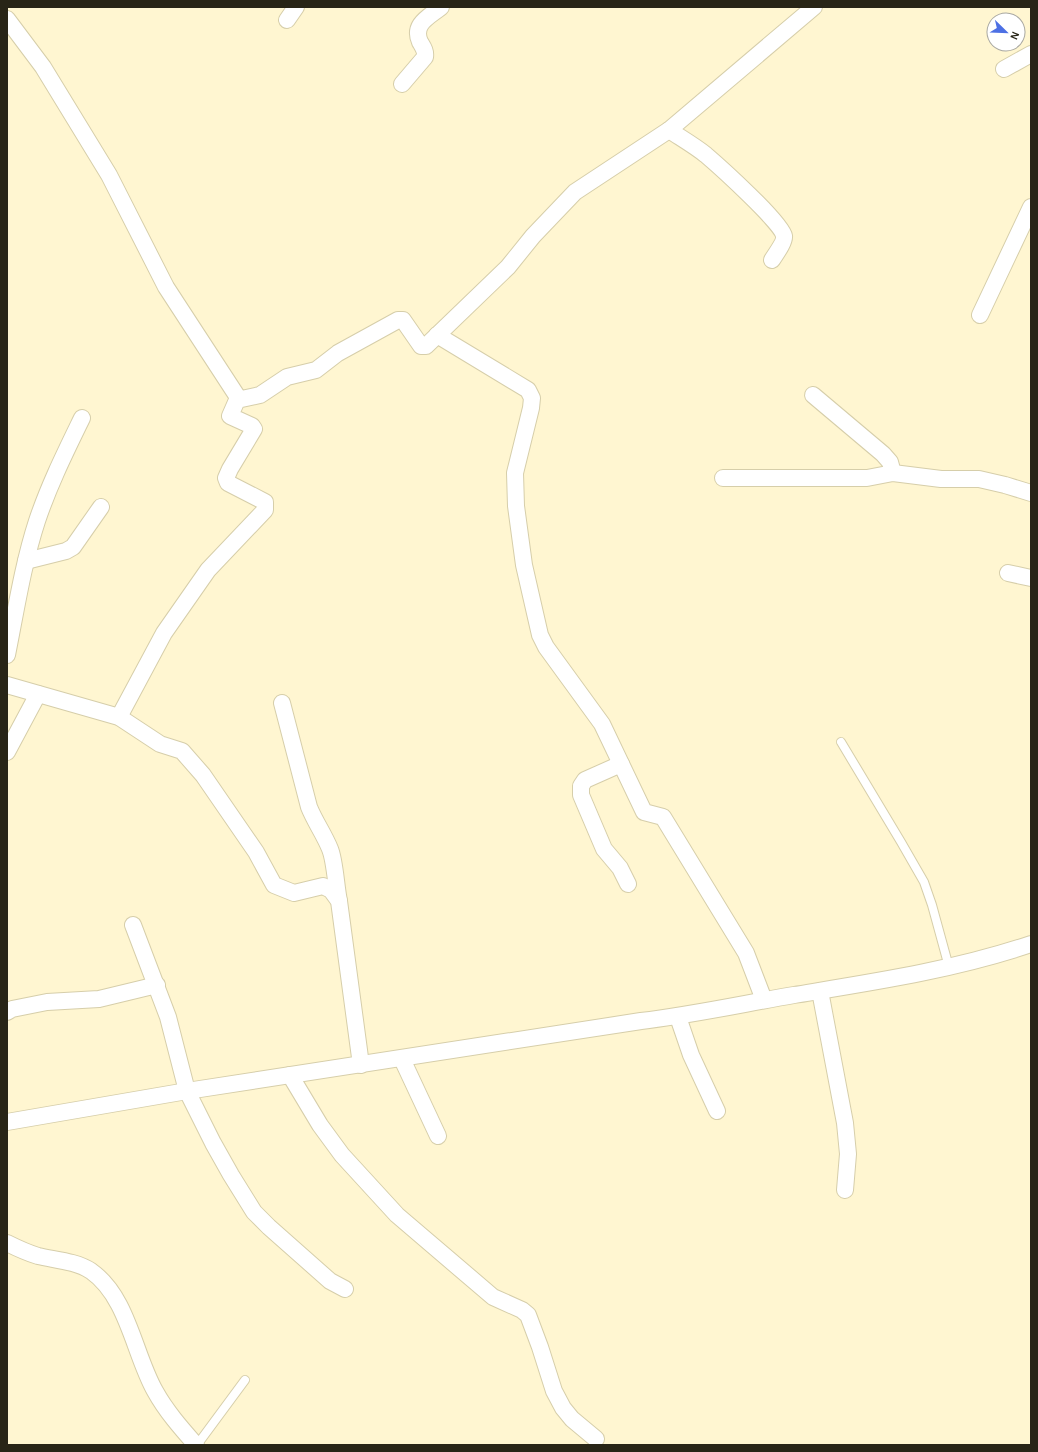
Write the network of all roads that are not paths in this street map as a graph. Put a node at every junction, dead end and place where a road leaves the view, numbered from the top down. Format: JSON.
{"nodes":[{"id":1,"x":441,"y":7,"type":"edge"},
{"id":2,"x":814,"y":7,"type":"edge"},
{"id":3,"x":7,"y":19,"type":"edge"},
{"id":4,"x":1031,"y":54,"type":"edge"},
{"id":5,"x":1004,"y":69,"type":"dead end"},
{"id":6,"x":402,"y":84,"type":"dead end"},
{"id":7,"x":669,"y":130,"type":"junction"},
{"id":8,"x":1031,"y":207,"type":"edge"},
{"id":9,"x":772,"y":260,"type":"dead end"},
{"id":10,"x":980,"y":315,"type":"dead end"},
{"id":11,"x":437,"y":335,"type":"junction"},
{"id":12,"x":813,"y":395,"type":"dead end"},
{"id":13,"x":239,"y":399,"type":"junction"},
{"id":14,"x":82,"y":418,"type":"dead end"},
{"id":15,"x":893,"y":473,"type":"junction"},
{"id":16,"x":723,"y":478,"type":"dead end"},
{"id":17,"x":1031,"y":494,"type":"edge"},
{"id":18,"x":100,"y":507,"type":"dead end"},
{"id":19,"x":26,"y":561,"type":"junction"},
{"id":20,"x":1008,"y":573,"type":"dead end"},
{"id":21,"x":1031,"y":578,"type":"edge"},
{"id":22,"x":7,"y":655,"type":"edge"},
{"id":23,"x":7,"y":685,"type":"edge"},
{"id":24,"x":38,"y":694,"type":"junction"},
{"id":25,"x":282,"y":703,"type":"dead end"},
{"id":26,"x":119,"y":717,"type":"junction"},
{"id":27,"x":841,"y":742,"type":"dead end"},
{"id":28,"x":7,"y":752,"type":"edge"},
{"id":29,"x":621,"y":764,"type":"junction"},
{"id":30,"x":628,"y":884,"type":"dead end"},
{"id":31,"x":338,"y":901,"type":"junction"},
{"id":32,"x":133,"y":925,"type":"dead end"},
{"id":33,"x":1031,"y":944,"type":"edge"},
{"id":34,"x":949,"y":967,"type":"junction"},
{"id":35,"x":157,"y":985,"type":"junction"},
{"id":36,"x":820,"y":991,"type":"junction"},
{"id":37,"x":764,"y":1000,"type":"junction"},
{"id":38,"x":7,"y":1012,"type":"edge"},
{"id":39,"x":678,"y":1017,"type":"junction"},
{"id":40,"x":402,"y":1059,"type":"junction"},
{"id":41,"x":361,"y":1065,"type":"junction"},
{"id":42,"x":290,"y":1075,"type":"junction"},
{"id":43,"x":187,"y":1091,"type":"junction"},
{"id":44,"x":717,"y":1111,"type":"dead end"},
{"id":45,"x":7,"y":1122,"type":"edge"},
{"id":46,"x":438,"y":1136,"type":"dead end"},
{"id":47,"x":845,"y":1190,"type":"dead end"},
{"id":48,"x":7,"y":1243,"type":"edge"},
{"id":49,"x":345,"y":1289,"type":"dead end"},
{"id":50,"x":245,"y":1380,"type":"dead end"},
{"id":51,"x":596,"y":1439,"type":"dead end"},
{"id":52,"x":196,"y":1445,"type":"edge"}],
"edges":[{"from":1,"to":6,"type":"street"},
{"from":2,"to":7,"type":"street"},
{"from":3,"to":13,"type":"street"},
{"from":4,"to":5,"type":"street"},
{"from":7,"to":9,"type":"street"},
{"from":7,"to":11,"type":"street"},
{"from":8,"to":10,"type":"street"},
{"from":11,"to":13,"type":"street"},
{"from":11,"to":29,"type":"street"},
{"from":12,"to":15,"type":"street"},
{"from":13,"to":26,"type":"street"},
{"from":14,"to":19,"type":"street"},
{"from":15,"to":16,"type":"street"},
{"from":15,"to":17,"type":"street"},
{"from":18,"to":19,"type":"street"},
{"from":19,"to":22,"type":"street"},
{"from":20,"to":21,"type":"street"},
{"from":23,"to":24,"type":"street"},
{"from":24,"to":26,"type":"street"},
{"from":24,"to":28,"type":"street"},
{"from":25,"to":31,"type":"street"},
{"from":26,"to":31,"type":"street"},
{"from":27,"to":34,"type":"lane"},
{"from":29,"to":30,"type":"street"},
{"from":29,"to":37,"type":"street"},
{"from":31,"to":41,"type":"street"},
{"from":32,"to":35,"type":"street"},
{"from":33,"to":34,"type":"street"},
{"from":34,"to":36,"type":"street"},
{"from":35,"to":38,"type":"street"},
{"from":35,"to":43,"type":"street"},
{"from":36,"to":37,"type":"street"},
{"from":36,"to":47,"type":"street"},
{"from":37,"to":39,"type":"street"},
{"from":39,"to":40,"type":"street"},
{"from":39,"to":44,"type":"street"},
{"from":40,"to":41,"type":"street"},
{"from":40,"to":46,"type":"street"},
{"from":41,"to":42,"type":"street"},
{"from":42,"to":43,"type":"street"},
{"from":42,"to":51,"type":"street"},
{"from":43,"to":45,"type":"street"},
{"from":43,"to":49,"type":"street"},
{"from":48,"to":52,"type":"street"},
{"from":50,"to":52,"type":"lane"}]}
